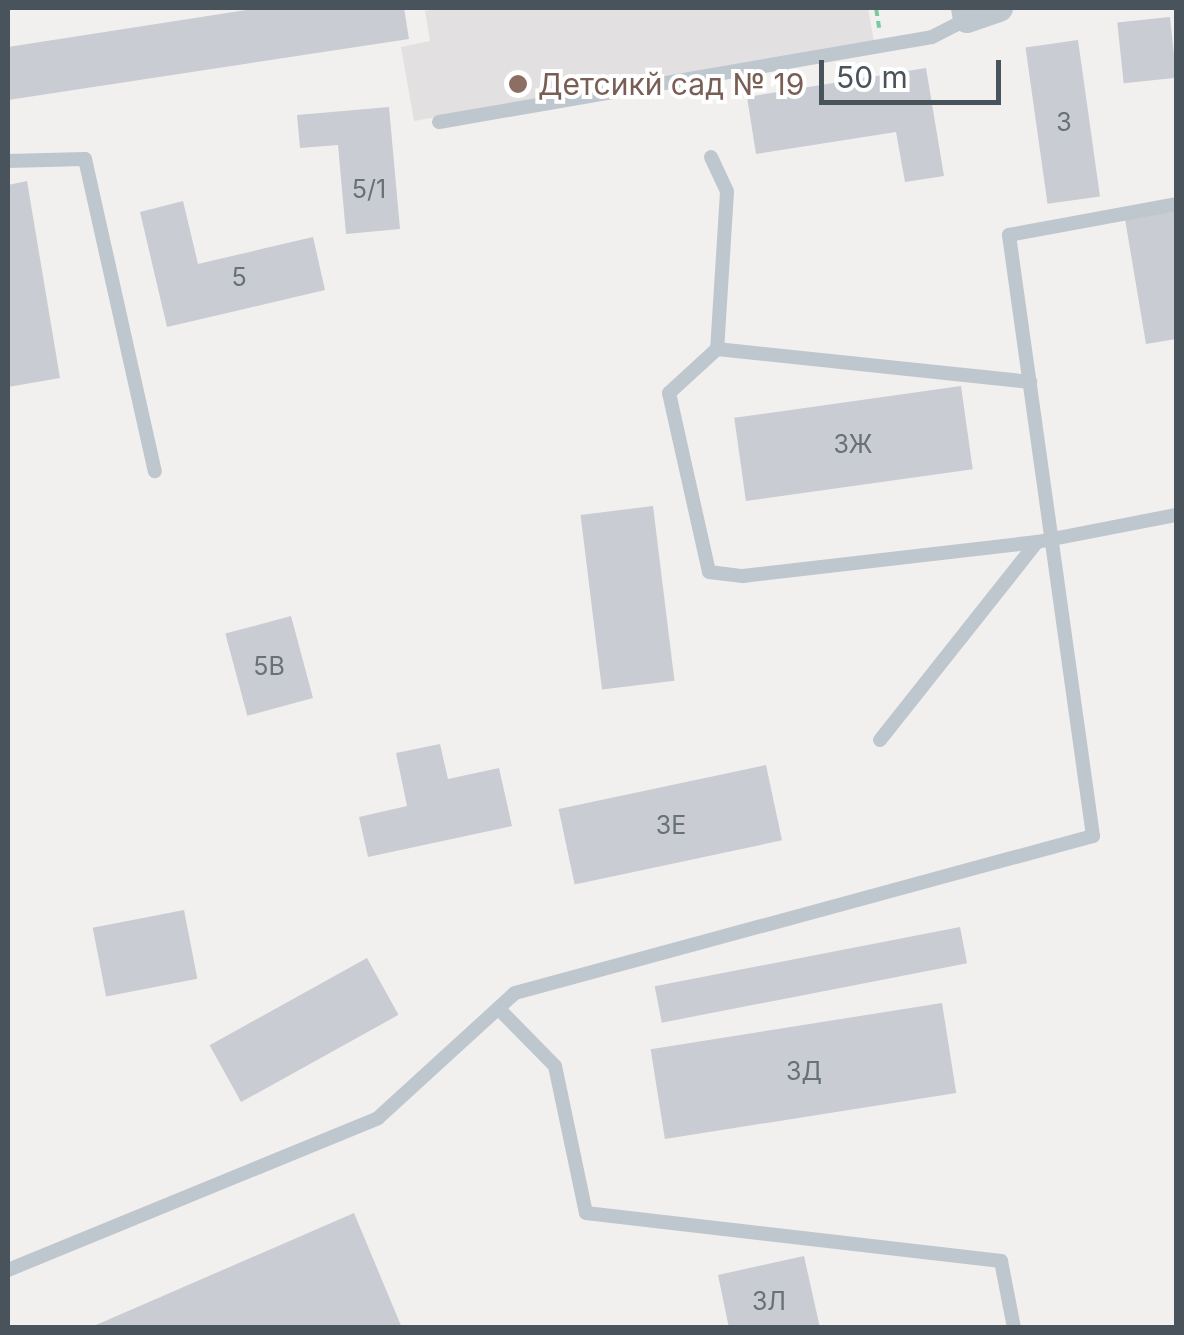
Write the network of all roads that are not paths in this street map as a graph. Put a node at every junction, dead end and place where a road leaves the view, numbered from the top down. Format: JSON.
{"nodes":[{"id":1,"x":999,"y":8,"type":"edge"},
{"id":2,"x":966,"y":13,"type":"edge"},
{"id":3,"x":439,"y":122,"type":"dead end"},
{"id":4,"x":711,"y":158,"type":"dead end"},
{"id":5,"x":8,"y":161,"type":"edge"},
{"id":6,"x":1176,"y":204,"type":"edge"},
{"id":7,"x":717,"y":349,"type":"junction"},
{"id":8,"x":1030,"y":382,"type":"junction"},
{"id":9,"x":155,"y":471,"type":"dead end"},
{"id":10,"x":1176,"y":515,"type":"edge"},
{"id":11,"x":1044,"y":541,"type":"junction"},
{"id":12,"x":880,"y":740,"type":"dead end"},
{"id":13,"x":499,"y":1008,"type":"junction"},
{"id":14,"x":8,"y":1270,"type":"edge"},
{"id":15,"x":1014,"y":1328,"type":"edge"}],
"edges":[{"from":1,"to":2,"type":"street"},
{"from":2,"to":3,"type":"lane"},
{"from":4,"to":7,"type":"lane"},
{"from":5,"to":9,"type":"lane"},
{"from":6,"to":8,"type":"lane"},
{"from":7,"to":8,"type":"lane"},
{"from":7,"to":11,"type":"lane"},
{"from":8,"to":11,"type":"lane"},
{"from":10,"to":11,"type":"lane"},
{"from":11,"to":12,"type":"lane"},
{"from":11,"to":13,"type":"lane"},
{"from":13,"to":14,"type":"lane"},
{"from":13,"to":15,"type":"lane"}]}
